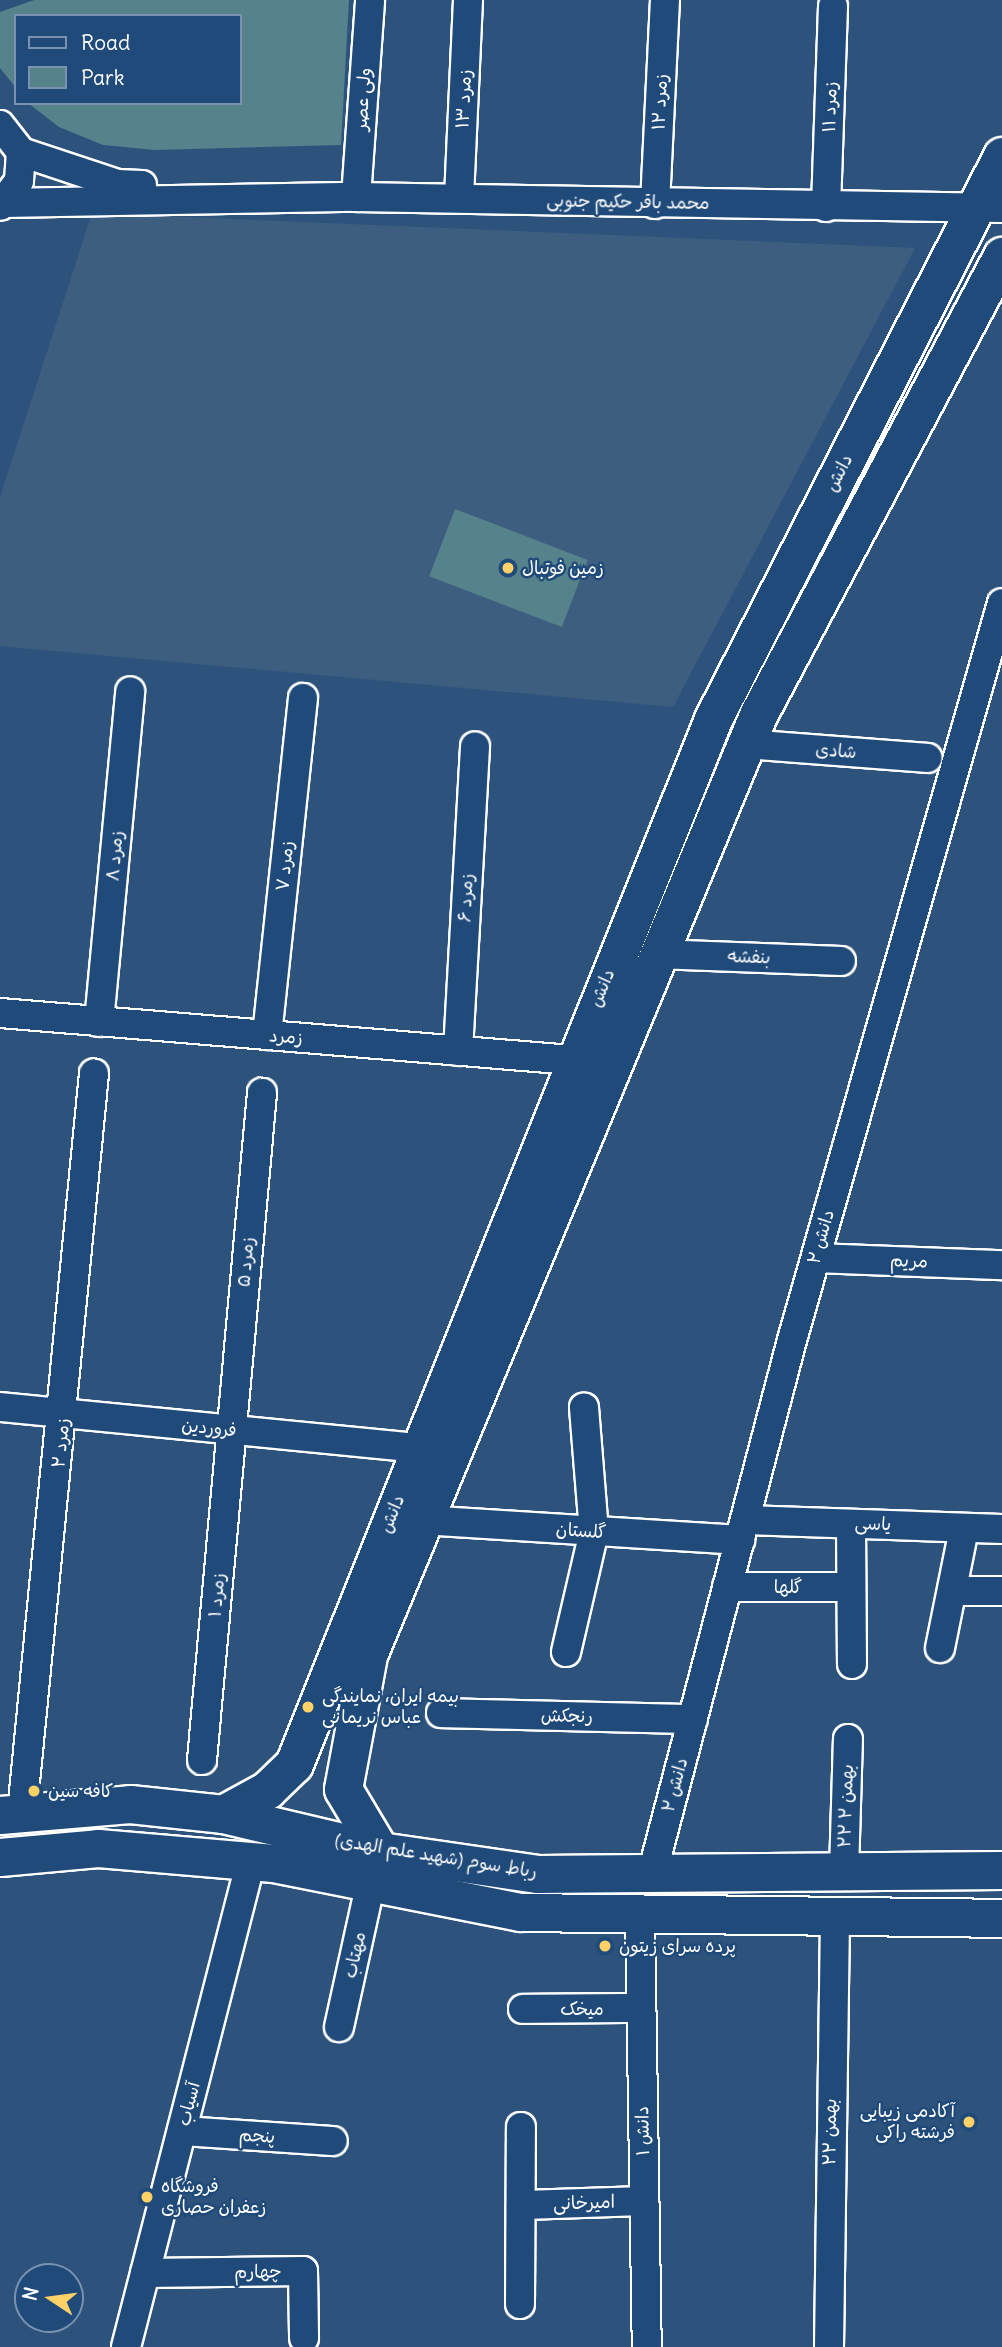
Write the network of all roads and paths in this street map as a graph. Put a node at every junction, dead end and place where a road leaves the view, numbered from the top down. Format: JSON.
{"nodes":[{"id":1,"x":370,"y":0,"type":"edge"},
{"id":2,"x":468,"y":0,"type":"edge"},
{"id":3,"x":665,"y":0,"type":"edge"},
{"id":4,"x":833,"y":6,"type":"dead end"},
{"id":5,"x":0,"y":125,"type":"edge"},
{"id":6,"x":22,"y":152,"type":"junction"},
{"id":7,"x":1002,"y":156,"type":"edge"},
{"id":8,"x":280,"y":197,"type":"junction"},
{"id":9,"x":356,"y":197,"type":"junction"},
{"id":10,"x":459,"y":198,"type":"junction"},
{"id":11,"x":2,"y":204,"type":"edge"},
{"id":12,"x":655,"y":204,"type":"junction"},
{"id":13,"x":826,"y":207,"type":"junction"},
{"id":14,"x":989,"y":208,"type":"edge"},
{"id":15,"x":1002,"y":256,"type":"edge"},
{"id":16,"x":1002,"y":603,"type":"edge"},
{"id":17,"x":130,"y":691,"type":"dead end"},
{"id":18,"x":303,"y":698,"type":"dead end"},
{"id":19,"x":746,"y":744,"type":"junction"},
{"id":20,"x":475,"y":746,"type":"dead end"},
{"id":21,"x":927,"y":758,"type":"dead end"},
{"id":22,"x":657,"y":954,"type":"junction"},
{"id":23,"x":841,"y":961,"type":"dead end"},
{"id":24,"x":0,"y":1013,"type":"edge"},
{"id":25,"x":99,"y":1022,"type":"junction"},
{"id":26,"x":267,"y":1035,"type":"junction"},
{"id":27,"x":458,"y":1051,"type":"junction"},
{"id":28,"x":572,"y":1060,"type":"junction"},
{"id":29,"x":94,"y":1073,"type":"dead end"},
{"id":30,"x":262,"y":1093,"type":"dead end"},
{"id":31,"x":816,"y":1258,"type":"junction"},
{"id":32,"x":1002,"y":1265,"type":"edge"},
{"id":33,"x":584,"y":1407,"type":"dead end"},
{"id":34,"x":0,"y":1408,"type":"edge"},
{"id":35,"x":65,"y":1413,"type":"junction"},
{"id":36,"x":231,"y":1430,"type":"junction"},
{"id":37,"x":418,"y":1448,"type":"junction"},
{"id":38,"x":422,"y":1520,"type":"junction"},
{"id":39,"x":851,"y":1524,"type":"junction"},
{"id":40,"x":1002,"y":1529,"type":"edge"},
{"id":41,"x":742,"y":1530,"type":"junction"},
{"id":42,"x":594,"y":1532,"type":"junction"},
{"id":43,"x":962,"y":1539,"type":"dead end"},
{"id":44,"x":727,"y":1587,"type":"junction"},
{"id":45,"x":850,"y":1587,"type":"junction"},
{"id":46,"x":952,"y":1591,"type":"junction"},
{"id":47,"x":1002,"y":1591,"type":"edge"},
{"id":48,"x":940,"y":1648,"type":"dead end"},
{"id":49,"x":566,"y":1652,"type":"dead end"},
{"id":50,"x":852,"y":1664,"type":"dead end"},
{"id":51,"x":441,"y":1713,"type":"dead end"},
{"id":52,"x":693,"y":1719,"type":"junction"},
{"id":53,"x":307,"y":1730,"type":"junction"},
{"id":54,"x":848,"y":1740,"type":"dead end"},
{"id":55,"x":347,"y":1747,"type":"junction"},
{"id":56,"x":202,"y":1760,"type":"dead end"},
{"id":57,"x":11,"y":1814,"type":"edge"},
{"id":58,"x":223,"y":1814,"type":"junction"},
{"id":59,"x":0,"y":1857,"type":"edge"},
{"id":60,"x":251,"y":1861,"type":"junction"},
{"id":61,"x":376,"y":1867,"type":"junction"},
{"id":62,"x":1002,"y":1870,"type":"edge"},
{"id":63,"x":844,"y":1872,"type":"junction"},
{"id":64,"x":652,"y":1874,"type":"junction"},
{"id":65,"x":640,"y":1915,"type":"junction"},
{"id":66,"x":835,"y":1917,"type":"junction"},
{"id":67,"x":1002,"y":1918,"type":"edge"},
{"id":68,"x":641,"y":2008,"type":"junction"},
{"id":69,"x":523,"y":2009,"type":"dead end"},
{"id":70,"x":339,"y":2027,"type":"dead end"},
{"id":71,"x":521,"y":2127,"type":"dead end"},
{"id":72,"x":182,"y":2131,"type":"junction"},
{"id":73,"x":333,"y":2141,"type":"dead end"},
{"id":74,"x":644,"y":2201,"type":"junction"},
{"id":75,"x":523,"y":2205,"type":"junction"},
{"id":76,"x":145,"y":2273,"type":"junction"},
{"id":77,"x":520,"y":2304,"type":"dead end"},
{"id":78,"x":304,"y":2338,"type":"dead end"},
{"id":79,"x":126,"y":2347,"type":"edge"},
{"id":80,"x":647,"y":2347,"type":"edge"},
{"id":81,"x":829,"y":2347,"type":"edge"}],
"edges":[{"from":1,"to":9,"type":"street","name":"ولی عصر"},
{"from":2,"to":10,"type":"street","name":"زمرد ۱۳"},
{"from":3,"to":12,"type":"street","name":"زمرد ۱۲"},
{"from":4,"to":13,"type":"street","name":"زمرد ۱۱"},
{"from":5,"to":6,"type":"street"},
{"from":6,"to":8,"type":"street","name":"محمد باقر حکیم جنوبی"},
{"from":6,"to":11,"type":"street"},
{"from":7,"to":14,"type":"main road","name":"دانش"},
{"from":8,"to":9,"type":"street","name":"محمد باقر حکیم جنوبی"},
{"from":8,"to":11,"type":"street","name":"محمد باقر حکیم جنوبی"},
{"from":9,"to":10,"type":"street","name":"محمد باقر حکیم جنوبی"},
{"from":10,"to":12,"type":"street","name":"محمد باقر حکیم جنوبی"},
{"from":12,"to":13,"type":"street","name":"محمد باقر حکیم جنوبی"},
{"from":13,"to":14,"type":"street","name":"محمد باقر حکیم جنوبی"},
{"from":14,"to":28,"type":"main road","name":"دانش"},
{"from":15,"to":19,"type":"main road","name":"دانش"},
{"from":16,"to":31,"type":"street","name":"دانش ۲"},
{"from":17,"to":25,"type":"street","name":"زمرد ۸"},
{"from":18,"to":26,"type":"street","name":"زمرد ۷"},
{"from":19,"to":21,"type":"street","name":"شادی"},
{"from":19,"to":22,"type":"main road","name":"دانش"},
{"from":20,"to":27,"type":"street","name":"زمرد ۶"},
{"from":22,"to":23,"type":"street","name":"بنفشه"},
{"from":22,"to":38,"type":"main road","name":"دانش"},
{"from":24,"to":25,"type":"street","name":"زمرد"},
{"from":25,"to":26,"type":"street","name":"زمرد"},
{"from":26,"to":27,"type":"street","name":"زمرد"},
{"from":27,"to":28,"type":"street","name":"زمرد"},
{"from":28,"to":37,"type":"main road","name":"دانش"},
{"from":29,"to":35,"type":"street","name":"زمرد ۲"},
{"from":30,"to":36,"type":"street","name":"زمرد ۵"},
{"from":31,"to":32,"type":"street","name":"مریم"},
{"from":31,"to":41,"type":"street","name":"دانش ۲"},
{"from":33,"to":42,"type":"street"},
{"from":34,"to":35,"type":"street","name":"فروردین"},
{"from":35,"to":36,"type":"street","name":"فروردین"},
{"from":35,"to":57,"type":"street","name":"زمرد ۲"},
{"from":36,"to":37,"type":"street","name":"فروردین"},
{"from":36,"to":56,"type":"street","name":"زمرد ۱"},
{"from":37,"to":53,"type":"main road","name":"دانش"},
{"from":38,"to":42,"type":"street","name":"گلستان"},
{"from":38,"to":55,"type":"main road","name":"دانش"},
{"from":39,"to":40,"type":"street","name":"یاسی"},
{"from":39,"to":41,"type":"street","name":"یاسی"},
{"from":39,"to":45,"type":"street"},
{"from":41,"to":42,"type":"street","name":"گلستان"},
{"from":41,"to":44,"type":"street","name":"دانش ۲"},
{"from":42,"to":49,"type":"street"},
{"from":43,"to":46,"type":"street"},
{"from":44,"to":45,"type":"street","name":"گلها"},
{"from":44,"to":52,"type":"street","name":"دانش ۲"},
{"from":45,"to":50,"type":"street"},
{"from":46,"to":47,"type":"street"},
{"from":46,"to":48,"type":"street"},
{"from":51,"to":52,"type":"street","name":"رنجکش"},
{"from":52,"to":64,"type":"street","name":"دانش ۲"},
{"from":53,"to":55,"type":"main road"},
{"from":53,"to":58,"type":"main road","name":"دانش"},
{"from":54,"to":63,"type":"street","name":"۲۲ بهمن ۲"},
{"from":55,"to":61,"type":"main road","name":"دانش"},
{"from":57,"to":58,"type":"main road","name":"رباط سوم (شهید علم الهدی)"},
{"from":58,"to":61,"type":"main road","name":"رباط سوم (شهید علم الهدی)"},
{"from":59,"to":60,"type":"main road","name":"رباط سوم (شهید علم الهدی)"},
{"from":60,"to":61,"type":"main road","name":"رباط سوم (شهید علم الهدی)"},
{"from":60,"to":72,"type":"street","name":"آسیاب"},
{"from":61,"to":64,"type":"main road","name":"رباط سوم (شهید علم الهدی)"},
{"from":61,"to":65,"type":"main road","name":"رباط سوم (شهید علم الهدی)"},
{"from":61,"to":70,"type":"street","name":"مهتاب"},
{"from":62,"to":63,"type":"main road","name":"رباط سوم (شهید علم الهدی)"},
{"from":63,"to":64,"type":"main road","name":"رباط سوم (شهید علم الهدی)"},
{"from":65,"to":66,"type":"main road","name":"رباط سوم (شهید علم الهدی)"},
{"from":65,"to":68,"type":"street","name":"دانش ۱"},
{"from":66,"to":67,"type":"main road","name":"رباط سوم (شهید علم الهدی)"},
{"from":66,"to":81,"type":"street","name":"۲۲ بهمن"},
{"from":68,"to":69,"type":"street","name":"میخک"},
{"from":68,"to":74,"type":"street","name":"دانش ۱"},
{"from":71,"to":75,"type":"street"},
{"from":72,"to":73,"type":"street","name":"پنجم"},
{"from":72,"to":76,"type":"street","name":"آسیاب"},
{"from":74,"to":75,"type":"street","name":"امیرخانی"},
{"from":74,"to":80,"type":"street","name":"دانش ۱"},
{"from":75,"to":77,"type":"street"},
{"from":76,"to":78,"type":"street","name":"چهارم"},
{"from":76,"to":79,"type":"street","name":"آسیاب"}]}
